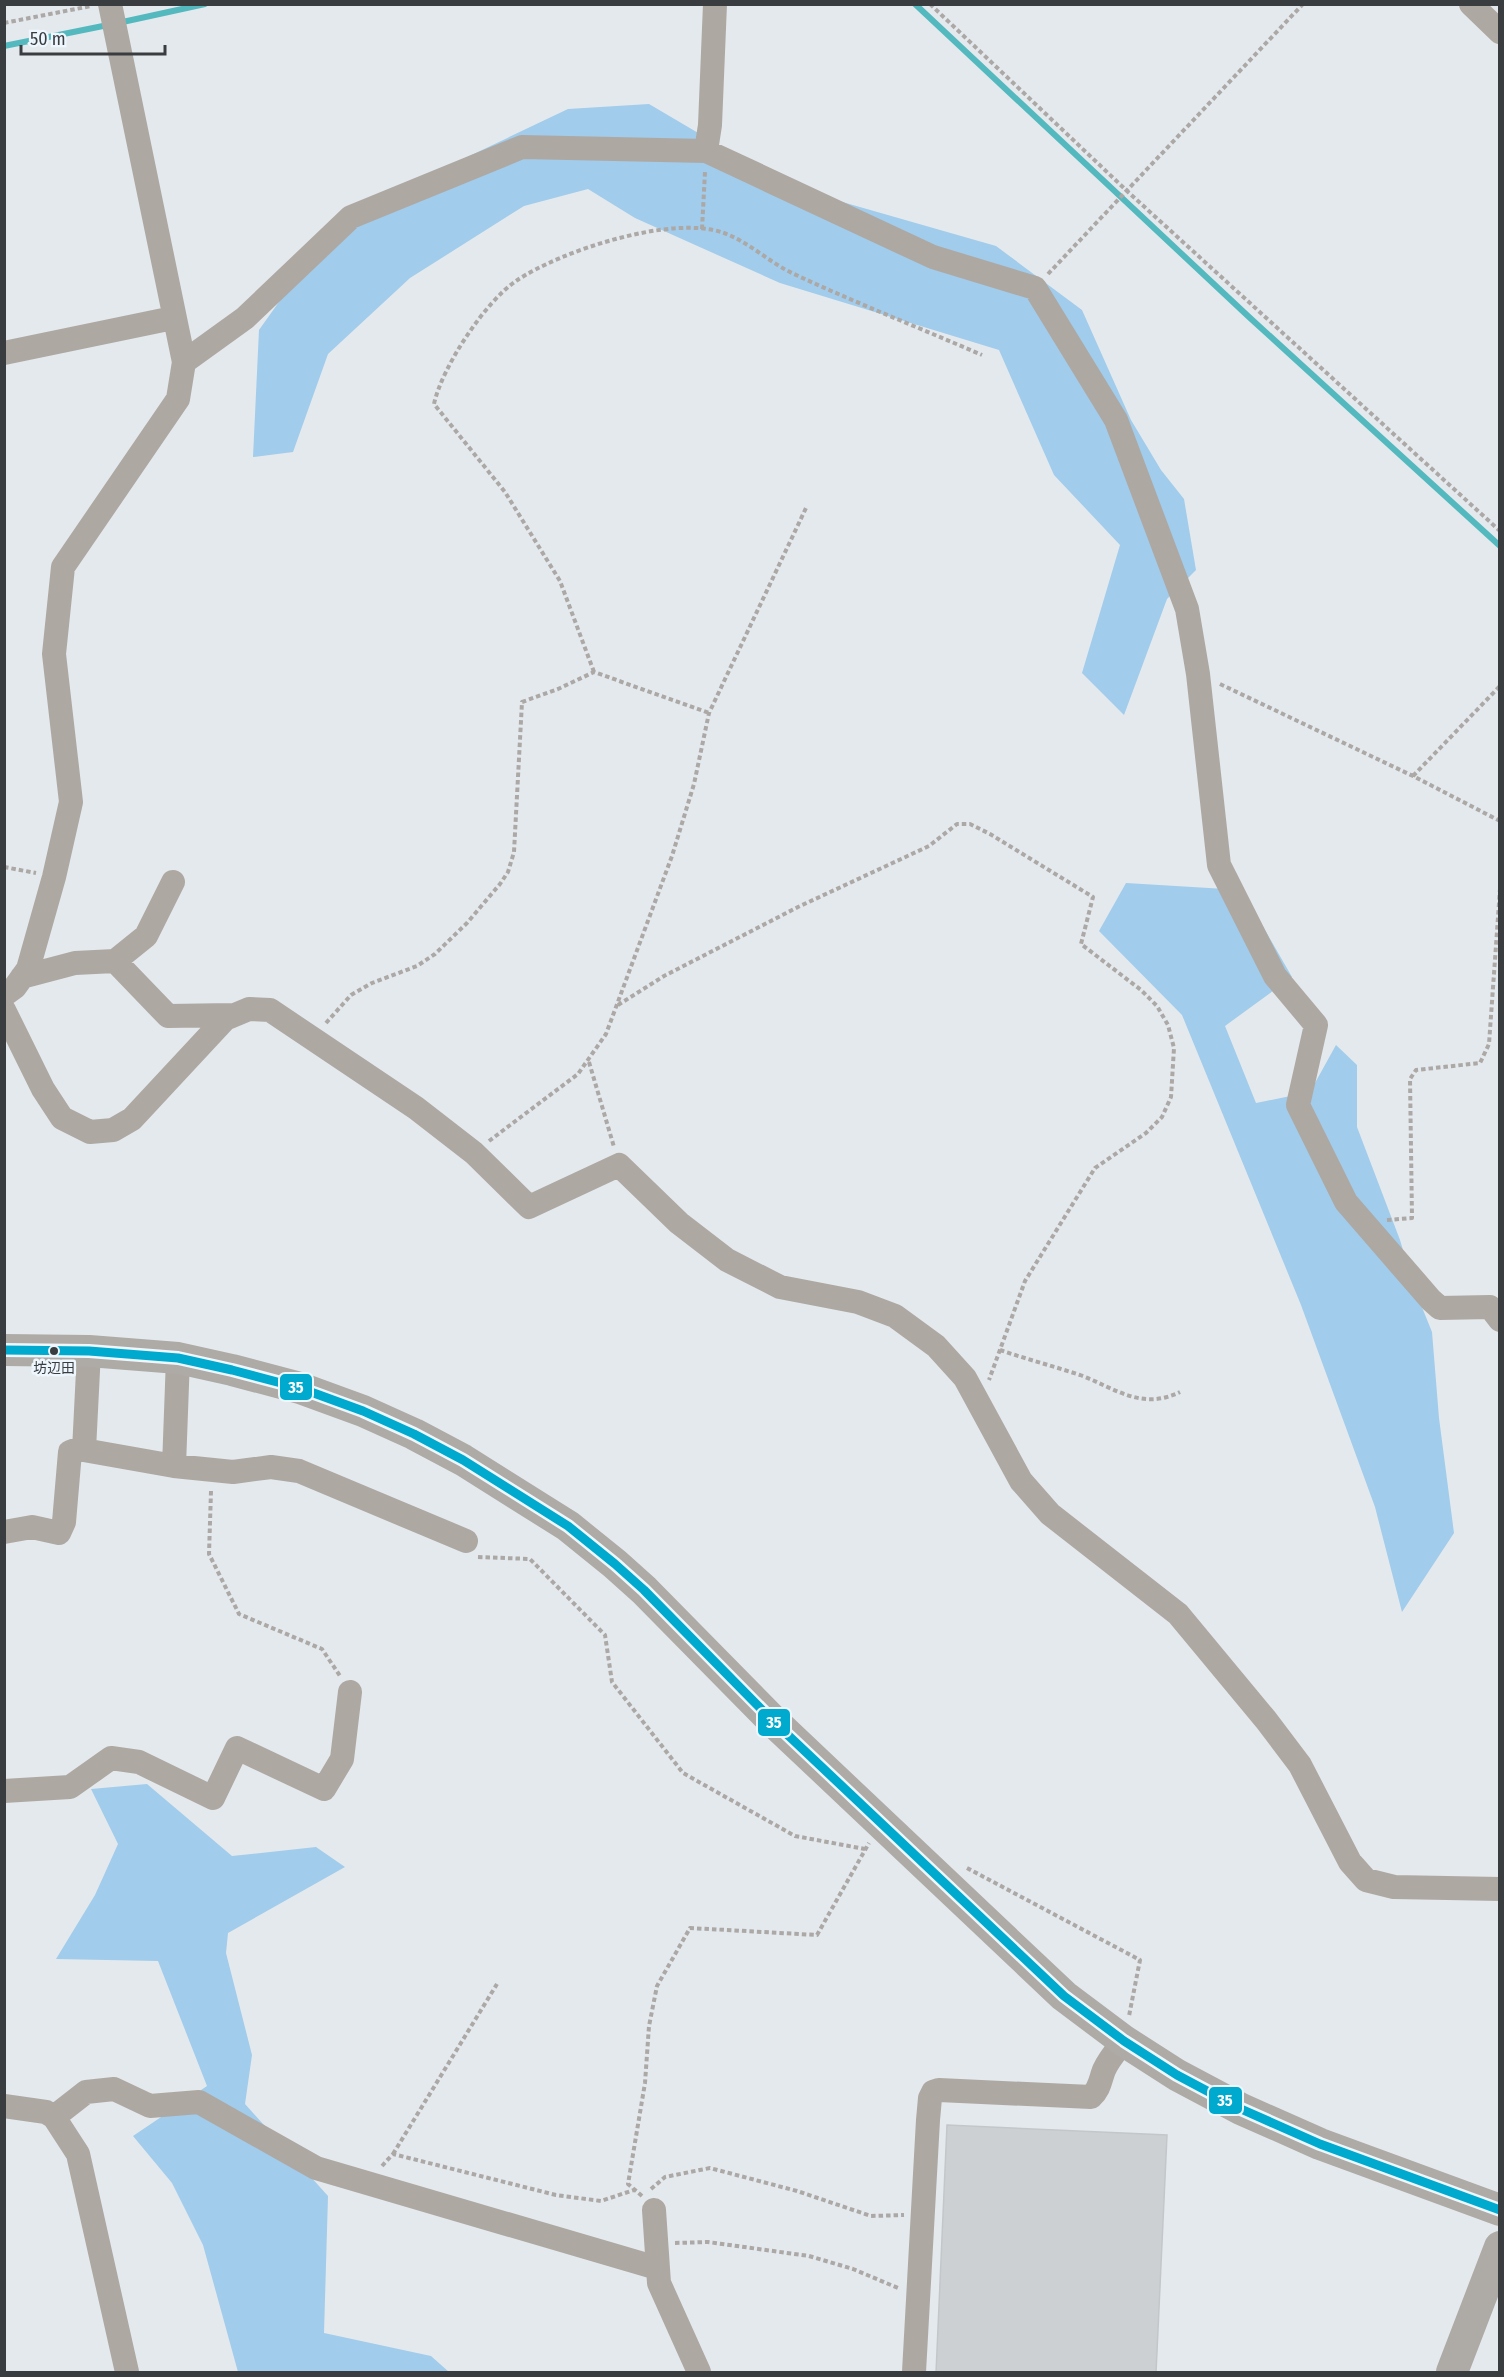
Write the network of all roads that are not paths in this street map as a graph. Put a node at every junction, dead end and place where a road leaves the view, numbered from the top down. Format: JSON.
{"nodes":[{"id":1,"x":716,"y":4,"type":"edge"},
{"id":2,"x":1471,"y":4,"type":"edge"},
{"id":3,"x":109,"y":13,"type":"edge"},
{"id":4,"x":1500,"y":32,"type":"edge"},
{"id":5,"x":706,"y":151,"type":"junction"},
{"id":6,"x":173,"y":318,"type":"junction"},
{"id":7,"x":4,"y":353,"type":"edge"},
{"id":8,"x":184,"y":362,"type":"junction"},
{"id":9,"x":173,"y":882,"type":"dead end"},
{"id":10,"x":115,"y":961,"type":"junction"},
{"id":11,"x":22,"y":977,"type":"junction"},
{"id":12,"x":4,"y":994,"type":"edge"},
{"id":13,"x":4,"y":1010,"type":"edge"},
{"id":14,"x":233,"y":1015,"type":"junction"},
{"id":15,"x":1500,"y":1320,"type":"edge"},
{"id":16,"x":4,"y":1350,"type":"edge"},
{"id":17,"x":89,"y":1351,"type":"junction"},
{"id":18,"x":178,"y":1358,"type":"junction"},
{"id":19,"x":84,"y":1450,"type":"junction"},
{"id":20,"x":174,"y":1466,"type":"junction"},
{"id":21,"x":4,"y":1532,"type":"edge"},
{"id":22,"x":466,"y":1541,"type":"road end"},
{"id":23,"x":350,"y":1692,"type":"road end"},
{"id":24,"x":4,"y":1791,"type":"edge"},
{"id":25,"x":1500,"y":1889,"type":"edge"},
{"id":26,"x":1124,"y":2041,"type":"junction"},
{"id":27,"x":4,"y":2106,"type":"edge"},
{"id":28,"x":54,"y":2117,"type":"junction"},
{"id":29,"x":648,"y":2203,"type":"road end"},
{"id":30,"x":1500,"y":2210,"type":"edge"},
{"id":31,"x":1500,"y":2247,"type":"edge"},
{"id":32,"x":657,"y":2268,"type":"junction"},
{"id":33,"x":127,"y":2373,"type":"edge"},
{"id":34,"x":699,"y":2373,"type":"edge"},
{"id":35,"x":914,"y":2373,"type":"edge"},
{"id":36,"x":1452,"y":2373,"type":"edge"}],
"edges":[{"from":1,"to":5,"type":"street"},
{"from":2,"to":4,"type":"street"},
{"from":3,"to":6,"type":"street"},
{"from":5,"to":8,"type":"street"},
{"from":5,"to":15,"type":"street"},
{"from":6,"to":7,"type":"street"},
{"from":6,"to":8,"type":"street"},
{"from":8,"to":11,"type":"street"},
{"from":9,"to":10,"type":"street"},
{"from":10,"to":11,"type":"street"},
{"from":10,"to":14,"type":"street"},
{"from":11,"to":12,"type":"street"},
{"from":13,"to":14,"type":"street"},
{"from":14,"to":25,"type":"street"},
{"from":16,"to":17,"type":"main road"},
{"from":17,"to":18,"type":"main road"},
{"from":17,"to":19,"type":"street"},
{"from":18,"to":20,"type":"street"},
{"from":18,"to":26,"type":"main road"},
{"from":19,"to":20,"type":"street"},
{"from":19,"to":21,"type":"street"},
{"from":20,"to":22,"type":"street"},
{"from":23,"to":24,"type":"street"},
{"from":26,"to":30,"type":"main road"},
{"from":26,"to":35,"type":"street"},
{"from":27,"to":28,"type":"street"},
{"from":28,"to":32,"type":"street"},
{"from":28,"to":33,"type":"street"},
{"from":29,"to":32,"type":"street"},
{"from":31,"to":36,"type":"main road"},
{"from":32,"to":34,"type":"street"}]}
